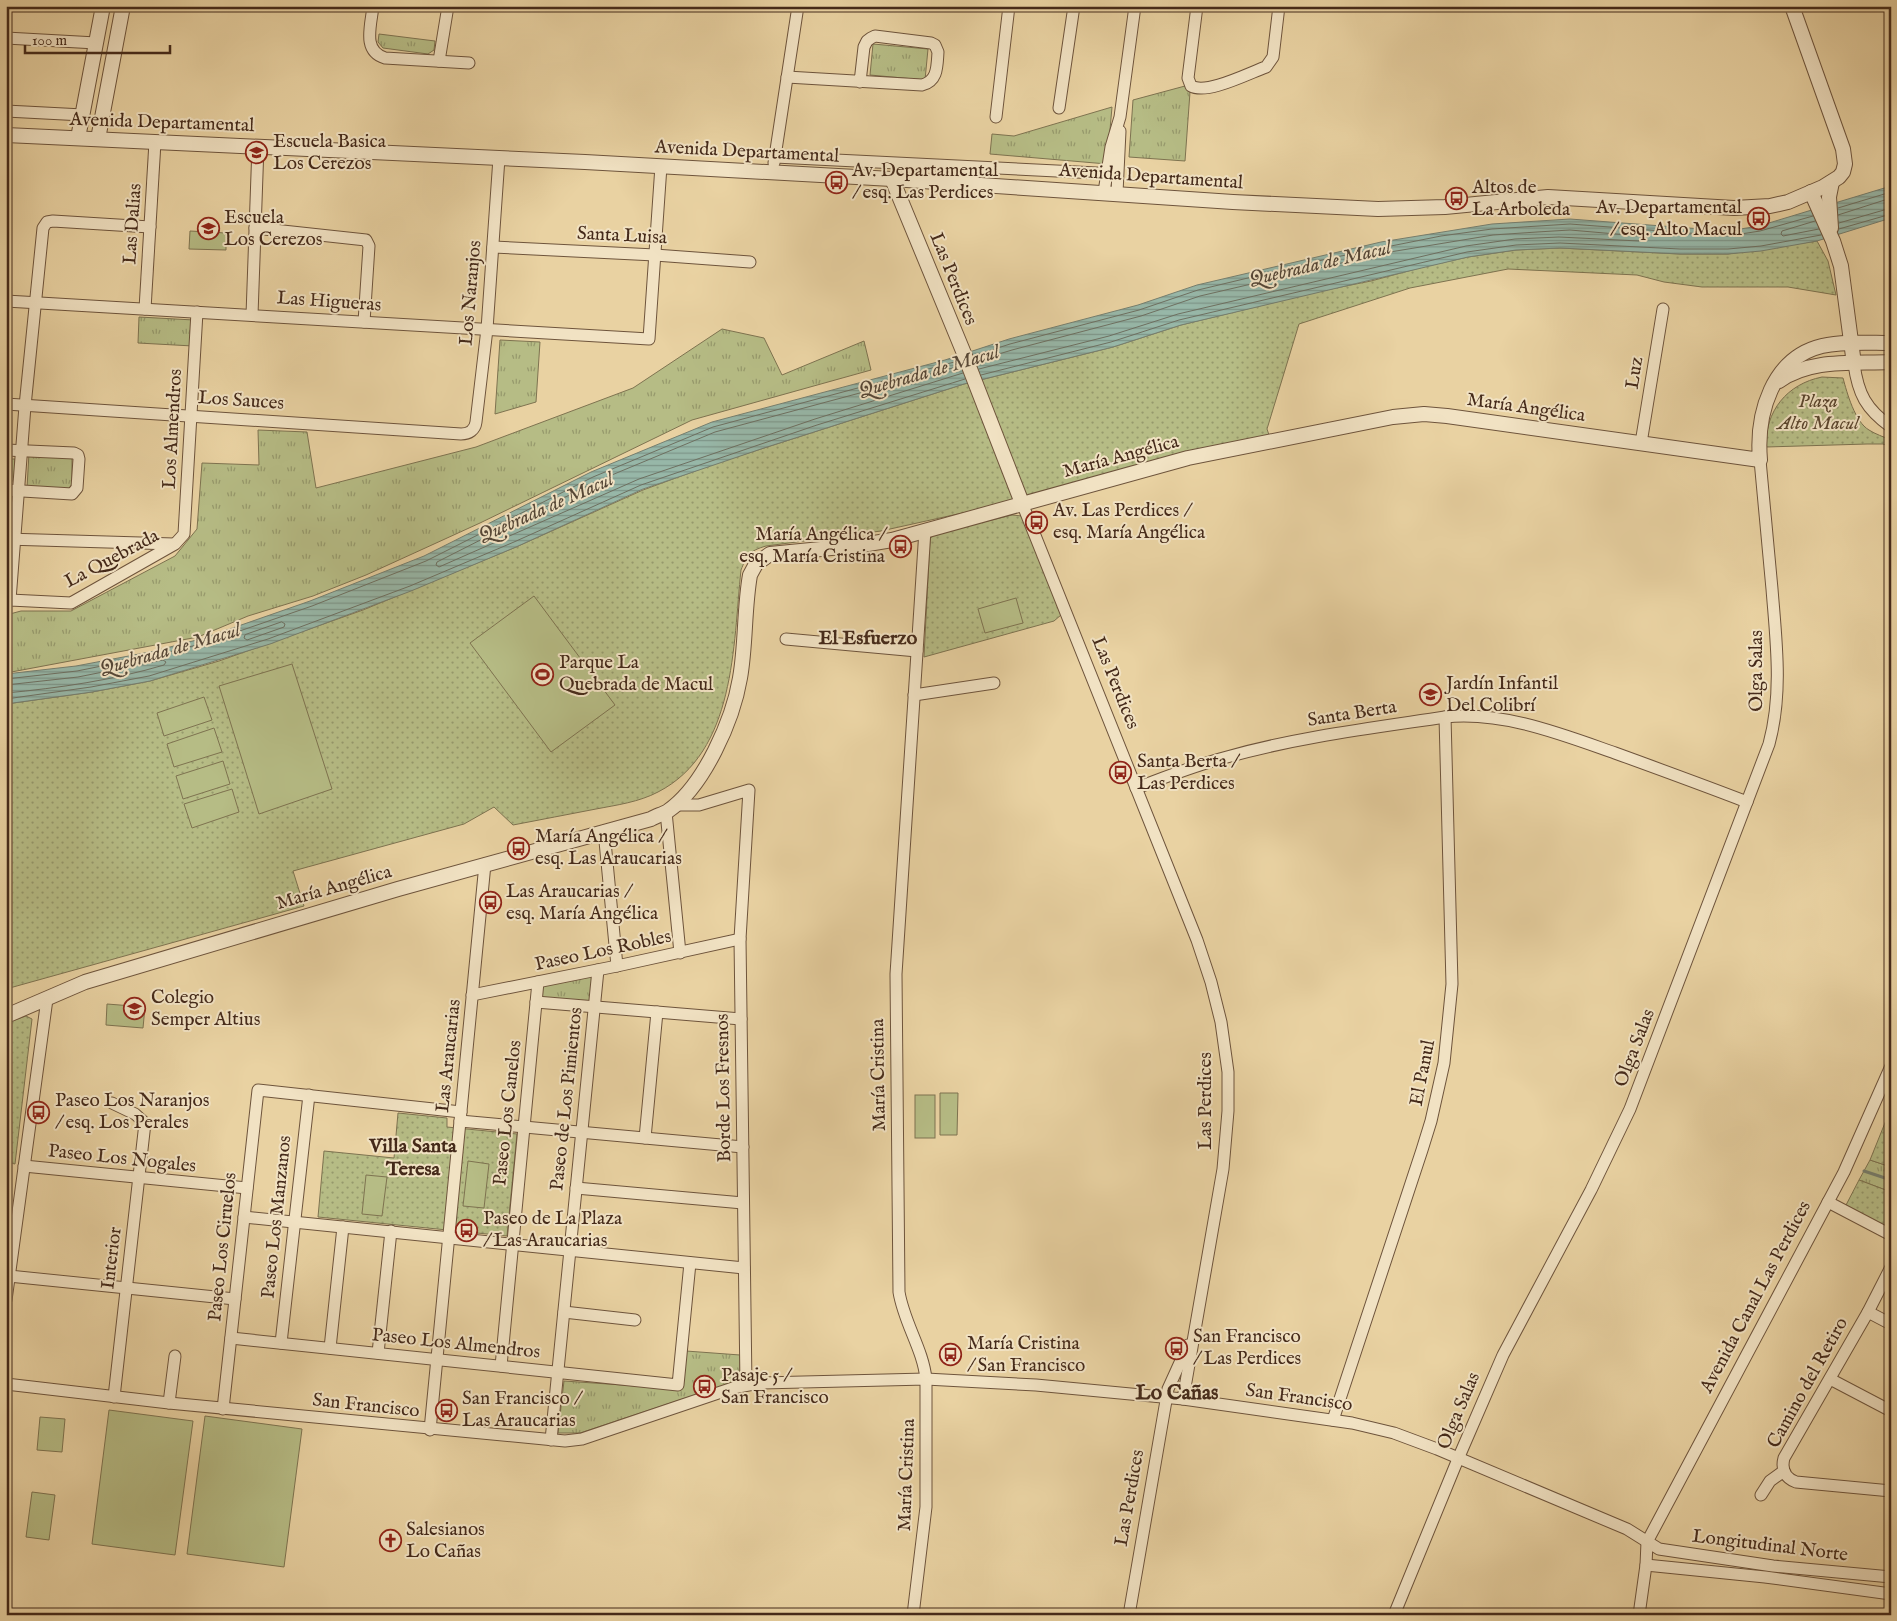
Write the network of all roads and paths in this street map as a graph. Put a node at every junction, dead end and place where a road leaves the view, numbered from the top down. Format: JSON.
{"nodes":[{"id":1,"x":103,"y":6,"type":"edge"},
{"id":2,"x":123,"y":6,"type":"edge"},
{"id":3,"x":374,"y":6,"type":"edge"},
{"id":4,"x":448,"y":6,"type":"edge"},
{"id":5,"x":798,"y":6,"type":"edge"},
{"id":6,"x":1009,"y":6,"type":"edge"},
{"id":7,"x":1074,"y":6,"type":"edge"},
{"id":8,"x":1134,"y":6,"type":"edge"},
{"id":9,"x":1196,"y":6,"type":"edge"},
{"id":10,"x":1279,"y":6,"type":"edge"},
{"id":11,"x":1792,"y":6,"type":"edge"},
{"id":12,"x":6,"y":38,"type":"edge"},
{"id":13,"x":96,"y":43,"type":"junction"},
{"id":14,"x":439,"y":61,"type":"junction"},
{"id":15,"x":469,"y":62,"type":"dead end"},
{"id":16,"x":786,"y":77,"type":"junction"},
{"id":17,"x":860,"y":82,"type":"junction"},
{"id":18,"x":88,"y":90,"type":"junction"},
{"id":19,"x":107,"y":93,"type":"junction"},
{"id":20,"x":1059,"y":108,"type":"dead end"},
{"id":21,"x":6,"y":110,"type":"edge"},
{"id":22,"x":83,"y":115,"type":"junction"},
{"id":23,"x":996,"y":117,"type":"dead end"},
{"id":24,"x":6,"y":135,"type":"edge"},
{"id":25,"x":78,"y":138,"type":"junction"},
{"id":26,"x":98,"y":139,"type":"junction"},
{"id":27,"x":155,"y":142,"type":"junction"},
{"id":28,"x":258,"y":146,"type":"junction"},
{"id":29,"x":775,"y":157,"type":"junction"},
{"id":30,"x":499,"y":158,"type":"junction"},
{"id":31,"x":660,"y":166,"type":"junction"},
{"id":32,"x":773,"y":172,"type":"junction"},
{"id":33,"x":1112,"y":174,"type":"junction"},
{"id":34,"x":892,"y":178,"type":"junction"},
{"id":35,"x":1832,"y":182,"type":"junction"},
{"id":36,"x":1811,"y":192,"type":"junction"},
{"id":37,"x":1110,"y":193,"type":"junction"},
{"id":38,"x":1823,"y":205,"type":"junction"},
{"id":39,"x":150,"y":227,"type":"junction"},
{"id":40,"x":255,"y":228,"type":"junction"},
{"id":41,"x":493,"y":247,"type":"junction"},
{"id":42,"x":655,"y":255,"type":"junction"},
{"id":43,"x":750,"y":262,"type":"dead end"},
{"id":44,"x":6,"y":301,"type":"edge"},
{"id":45,"x":36,"y":302,"type":"junction"},
{"id":46,"x":145,"y":309,"type":"junction"},
{"id":47,"x":1663,"y":309,"type":"dead end"},
{"id":48,"x":197,"y":312,"type":"junction"},
{"id":49,"x":252,"y":315,"type":"junction"},
{"id":50,"x":364,"y":322,"type":"junction"},
{"id":51,"x":487,"y":329,"type":"junction"},
{"id":52,"x":1891,"y":342,"type":"edge"},
{"id":53,"x":1852,"y":344,"type":"junction"},
{"id":54,"x":1891,"y":362,"type":"edge"},
{"id":55,"x":1854,"y":364,"type":"junction"},
{"id":56,"x":1773,"y":386,"type":"junction"},
{"id":57,"x":6,"y":404,"type":"edge"},
{"id":58,"x":25,"y":406,"type":"junction"},
{"id":59,"x":191,"y":416,"type":"junction"},
{"id":60,"x":1891,"y":427,"type":"edge"},
{"id":61,"x":472,"y":431,"type":"joint"},
{"id":62,"x":1641,"y":443,"type":"junction"},
{"id":63,"x":6,"y":450,"type":"edge"},
{"id":64,"x":23,"y":451,"type":"junction"},
{"id":65,"x":1760,"y":460,"type":"junction"},
{"id":66,"x":6,"y":490,"type":"edge"},
{"id":67,"x":20,"y":491,"type":"junction"},
{"id":68,"x":1022,"y":503,"type":"junction"},
{"id":69,"x":924,"y":530,"type":"junction"},
{"id":70,"x":11,"y":540,"type":"edge"},
{"id":71,"x":175,"y":544,"type":"junction"},
{"id":72,"x":8,"y":601,"type":"edge"},
{"id":73,"x":786,"y":639,"type":"dead end"},
{"id":74,"x":917,"y":651,"type":"junction"},
{"id":75,"x":994,"y":683,"type":"dead end"},
{"id":76,"x":914,"y":695,"type":"junction"},
{"id":77,"x":1445,"y":716,"type":"junction"},
{"id":78,"x":1136,"y":788,"type":"junction"},
{"id":79,"x":748,"y":790,"type":"joint"},
{"id":80,"x":1747,"y":802,"type":"junction"},
{"id":81,"x":670,"y":809,"type":"junction"},
{"id":82,"x":604,"y":831,"type":"junction"},
{"id":83,"x":485,"y":864,"type":"junction"},
{"id":84,"x":740,"y":939,"type":"junction"},
{"id":85,"x":680,"y":953,"type":"junction"},
{"id":86,"x":617,"y":966,"type":"junction"},
{"id":87,"x":598,"y":970,"type":"junction"},
{"id":88,"x":538,"y":982,"type":"junction"},
{"id":89,"x":472,"y":995,"type":"junction"},
{"id":90,"x":47,"y":999,"type":"junction"},
{"id":91,"x":536,"y":1002,"type":"junction"},
{"id":92,"x":594,"y":1007,"type":"junction"},
{"id":93,"x":657,"y":1012,"type":"junction"},
{"id":94,"x":6,"y":1016,"type":"edge"},
{"id":95,"x":741,"y":1019,"type":"junction"},
{"id":96,"x":1891,"y":1066,"type":"edge"},
{"id":97,"x":309,"y":1095,"type":"junction"},
{"id":98,"x":112,"y":1103,"type":"dead end"},
{"id":99,"x":460,"y":1117,"type":"junction"},
{"id":100,"x":524,"y":1127,"type":"junction"},
{"id":101,"x":582,"y":1132,"type":"junction"},
{"id":102,"x":645,"y":1138,"type":"junction"},
{"id":103,"x":743,"y":1147,"type":"junction"},
{"id":104,"x":24,"y":1166,"type":"junction"},
{"id":105,"x":139,"y":1178,"type":"junction"},
{"id":106,"x":247,"y":1188,"type":"junction"},
{"id":107,"x":576,"y":1188,"type":"junction"},
{"id":108,"x":743,"y":1202,"type":"junction"},
{"id":109,"x":1828,"y":1202,"type":"junction"},
{"id":110,"x":244,"y":1217,"type":"junction"},
{"id":111,"x":294,"y":1222,"type":"junction"},
{"id":112,"x":343,"y":1227,"type":"junction"},
{"id":113,"x":391,"y":1232,"type":"junction"},
{"id":114,"x":1891,"y":1235,"type":"edge"},
{"id":115,"x":449,"y":1237,"type":"junction"},
{"id":116,"x":512,"y":1244,"type":"junction"},
{"id":117,"x":570,"y":1250,"type":"junction"},
{"id":118,"x":9,"y":1255,"type":"edge"},
{"id":119,"x":690,"y":1263,"type":"junction"},
{"id":120,"x":1891,"y":1267,"type":"edge"},
{"id":121,"x":744,"y":1268,"type":"junction"},
{"id":122,"x":10,"y":1276,"type":"junction"},
{"id":123,"x":126,"y":1288,"type":"junction"},
{"id":124,"x":235,"y":1299,"type":"junction"},
{"id":125,"x":6,"y":1300,"type":"edge"},
{"id":126,"x":564,"y":1312,"type":"junction"},
{"id":127,"x":1868,"y":1312,"type":"junction"},
{"id":128,"x":635,"y":1320,"type":"dead end"},
{"id":129,"x":1891,"y":1324,"type":"edge"},
{"id":130,"x":1194,"y":1334,"type":"junction"},
{"id":131,"x":231,"y":1338,"type":"junction"},
{"id":132,"x":281,"y":1343,"type":"junction"},
{"id":133,"x":330,"y":1348,"type":"junction"},
{"id":134,"x":378,"y":1353,"type":"junction"},
{"id":135,"x":175,"y":1356,"type":"dead end"},
{"id":136,"x":437,"y":1360,"type":"junction"},
{"id":137,"x":500,"y":1366,"type":"junction"},
{"id":138,"x":558,"y":1372,"type":"junction"},
{"id":139,"x":926,"y":1379,"type":"junction"},
{"id":140,"x":1830,"y":1379,"type":"junction"},
{"id":141,"x":6,"y":1384,"type":"edge"},
{"id":142,"x":746,"y":1385,"type":"junction"},
{"id":143,"x":114,"y":1397,"type":"junction"},
{"id":144,"x":1167,"y":1398,"type":"junction"},
{"id":145,"x":1183,"y":1399,"type":"junction"},
{"id":146,"x":169,"y":1404,"type":"junction"},
{"id":147,"x":223,"y":1409,"type":"junction"},
{"id":148,"x":1891,"y":1412,"type":"edge"},
{"id":149,"x":1333,"y":1420,"type":"junction"},
{"id":150,"x":430,"y":1430,"type":"junction"},
{"id":151,"x":551,"y":1440,"type":"junction"},
{"id":152,"x":1458,"y":1459,"type":"junction"},
{"id":153,"x":1784,"y":1471,"type":"junction"},
{"id":154,"x":1891,"y":1491,"type":"edge"},
{"id":155,"x":1761,"y":1495,"type":"dead end"},
{"id":156,"x":1647,"y":1542,"type":"junction"},
{"id":157,"x":1646,"y":1565,"type":"junction"},
{"id":158,"x":1891,"y":1577,"type":"edge"},
{"id":159,"x":1891,"y":1594,"type":"edge"},
{"id":160,"x":913,"y":1615,"type":"edge"},
{"id":161,"x":1129,"y":1615,"type":"edge"},
{"id":162,"x":1394,"y":1615,"type":"edge"},
{"id":163,"x":1640,"y":1615,"type":"edge"}],
"edges":[{"from":1,"to":13,"type":"street"},
{"from":2,"to":19,"type":"street"},
{"from":3,"to":14,"type":"street"},
{"from":4,"to":14,"type":"street"},
{"from":5,"to":16,"type":"street"},
{"from":6,"to":23,"type":"street"},
{"from":7,"to":20,"type":"street"},
{"from":8,"to":33,"type":"street"},
{"from":9,"to":10,"type":"street"},
{"from":11,"to":35,"type":"street"},
{"from":12,"to":13,"type":"street"},
{"from":13,"to":18,"type":"street"},
{"from":14,"to":15,"type":"street"},
{"from":16,"to":17,"type":"street"},
{"from":16,"to":29,"type":"street"},
{"from":17,"to":17,"type":"street"},
{"from":18,"to":19,"type":"street"},
{"from":18,"to":22,"type":"street"},
{"from":19,"to":26,"type":"street"},
{"from":21,"to":22,"type":"street","name":"Avenida Departamental"},
{"from":22,"to":25,"type":"street"},
{"from":24,"to":25,"type":"street","name":"Avenida Departamental"},
{"from":25,"to":26,"type":"street","name":"Avenida Departamental"},
{"from":26,"to":27,"type":"street","name":"Avenida Departamental"},
{"from":27,"to":28,"type":"street","name":"Avenida Departamental"},
{"from":27,"to":39,"type":"street","name":"Las Dalias"},
{"from":28,"to":30,"type":"street","name":"Avenida Departamental"},
{"from":28,"to":40,"type":"street"},
{"from":29,"to":32,"type":"street"},
{"from":29,"to":33,"type":"street","name":"Avenida Departamental"},
{"from":30,"to":31,"type":"street","name":"Avenida Departamental"},
{"from":30,"to":41,"type":"street","name":"Los Naranjos"},
{"from":31,"to":32,"type":"street","name":"Avenida Departamental"},
{"from":31,"to":42,"type":"street"},
{"from":32,"to":34,"type":"street","name":"Avenida Departamental"},
{"from":33,"to":37,"type":"street"},
{"from":34,"to":37,"type":"street","name":"Avenida Departamental"},
{"from":34,"to":68,"type":"street","name":"Las Perdices"},
{"from":35,"to":36,"type":"street","name":"Avenida Departamental"},
{"from":35,"to":38,"type":"street"},
{"from":36,"to":37,"type":"street","name":"Avenida Departamental"},
{"from":36,"to":38,"type":"street"},
{"from":38,"to":53,"type":"street"},
{"from":39,"to":45,"type":"street"},
{"from":39,"to":46,"type":"street","name":"Las Dalias"},
{"from":40,"to":49,"type":"street"},
{"from":40,"to":50,"type":"street"},
{"from":41,"to":42,"type":"street","name":"Santa Luisa"},
{"from":41,"to":51,"type":"street","name":"Los Naranjos"},
{"from":42,"to":43,"type":"street","name":"Santa Luisa"},
{"from":42,"to":51,"type":"street","name":"Las Higueras"},
{"from":44,"to":45,"type":"street","name":"Las Higueras"},
{"from":45,"to":46,"type":"street","name":"Las Higueras"},
{"from":45,"to":58,"type":"street"},
{"from":46,"to":48,"type":"street","name":"Las Higueras"},
{"from":47,"to":62,"type":"street","name":"Luz"},
{"from":48,"to":49,"type":"street","name":"Las Higueras"},
{"from":48,"to":59,"type":"street","name":"Los Almendros"},
{"from":49,"to":50,"type":"street","name":"Las Higueras"},
{"from":50,"to":51,"type":"street","name":"Las Higueras"},
{"from":51,"to":61,"type":"street","name":"Los Naranjos"},
{"from":52,"to":53,"type":"street"},
{"from":53,"to":55,"type":"street"},
{"from":53,"to":56,"type":"street"},
{"from":54,"to":55,"type":"street"},
{"from":55,"to":56,"type":"street"},
{"from":55,"to":60,"type":"street"},
{"from":56,"to":65,"type":"street"},
{"from":57,"to":58,"type":"street","name":"Los Sauces"},
{"from":58,"to":59,"type":"street","name":"Los Sauces"},
{"from":58,"to":64,"type":"street"},
{"from":59,"to":61,"type":"street","name":"Los Sauces"},
{"from":59,"to":71,"type":"street","name":"Los Almendros"},
{"from":62,"to":65,"type":"street","name":"María Angélica"},
{"from":62,"to":68,"type":"street","name":"María Angélica"},
{"from":63,"to":64,"type":"street"},
{"from":64,"to":67,"type":"street"},
{"from":64,"to":67,"type":"street"},
{"from":65,"to":80,"type":"street","name":"Olga Salas"},
{"from":66,"to":67,"type":"street"},
{"from":67,"to":70,"type":"street"},
{"from":68,"to":69,"type":"street","name":"María Angélica"},
{"from":68,"to":78,"type":"street","name":"Las Perdices"},
{"from":69,"to":74,"type":"street","name":"María Cristina"},
{"from":69,"to":81,"type":"street","name":"María Angélica"},
{"from":70,"to":71,"type":"street"},
{"from":70,"to":72,"type":"street"},
{"from":71,"to":72,"type":"street","name":"La Quebrada"},
{"from":73,"to":74,"type":"street"},
{"from":74,"to":76,"type":"street","name":"María Cristina"},
{"from":75,"to":76,"type":"street"},
{"from":76,"to":139,"type":"street","name":"María Cristina"},
{"from":77,"to":78,"type":"street","name":"Santa Berta"},
{"from":77,"to":80,"type":"street","name":"Santa Berta"},
{"from":77,"to":149,"type":"street","name":"El Panul"},
{"from":78,"to":130,"type":"street","name":"Las Perdices"},
{"from":79,"to":81,"type":"street","name":"María Angélica"},
{"from":79,"to":84,"type":"street","name":"Borde Los Fresnos"},
{"from":80,"to":152,"type":"street","name":"Olga Salas"},
{"from":81,"to":82,"type":"street","name":"María Angélica"},
{"from":81,"to":85,"type":"street"},
{"from":82,"to":83,"type":"street","name":"María Angélica"},
{"from":82,"to":86,"type":"street"},
{"from":83,"to":89,"type":"street","name":"Las Araucarias"},
{"from":83,"to":90,"type":"street","name":"María Angélica"},
{"from":84,"to":85,"type":"street","name":"Paseo Los Robles"},
{"from":84,"to":95,"type":"street","name":"Borde Los Fresnos"},
{"from":85,"to":86,"type":"street","name":"Paseo Los Robles"},
{"from":86,"to":87,"type":"street","name":"Paseo Los Robles"},
{"from":87,"to":88,"type":"street","name":"Paseo Los Robles"},
{"from":87,"to":92,"type":"street","name":"Paseo de Los Pimientos"},
{"from":88,"to":89,"type":"street","name":"Paseo Los Robles"},
{"from":88,"to":91,"type":"street","name":"Paseo Los Canelos"},
{"from":89,"to":99,"type":"street","name":"Las Araucarias"},
{"from":90,"to":94,"type":"street","name":"María Angélica"},
{"from":90,"to":104,"type":"street"},
{"from":91,"to":92,"type":"street"},
{"from":91,"to":100,"type":"street","name":"Paseo Los Canelos"},
{"from":92,"to":93,"type":"street"},
{"from":92,"to":101,"type":"street","name":"Paseo de Los Pimientos"},
{"from":93,"to":95,"type":"street"},
{"from":93,"to":102,"type":"street"},
{"from":95,"to":103,"type":"street","name":"Borde Los Fresnos"},
{"from":96,"to":109,"type":"street","name":"Avenida Canal Las Perdices"},
{"from":97,"to":99,"type":"street"},
{"from":97,"to":106,"type":"street","name":"Paseo Los Ciruelos"},
{"from":97,"to":111,"type":"street","name":"Paseo Los Manzanos"},
{"from":98,"to":105,"type":"street","name":"Interior"},
{"from":99,"to":100,"type":"street"},
{"from":99,"to":115,"type":"street","name":"Las Araucarias"},
{"from":100,"to":101,"type":"street"},
{"from":100,"to":116,"type":"street","name":"Paseo Los Canelos"},
{"from":101,"to":102,"type":"street"},
{"from":101,"to":107,"type":"street","name":"Paseo de Los Pimientos"},
{"from":102,"to":103,"type":"street"},
{"from":103,"to":108,"type":"street","name":"Borde Los Fresnos"},
{"from":104,"to":105,"type":"street","name":"Paseo Los Nogales"},
{"from":104,"to":118,"type":"street"},
{"from":105,"to":106,"type":"street","name":"Paseo Los Nogales"},
{"from":105,"to":123,"type":"street","name":"Interior"},
{"from":106,"to":110,"type":"street","name":"Paseo Los Ciruelos"},
{"from":107,"to":108,"type":"street"},
{"from":107,"to":117,"type":"street","name":"Paseo de Los Pimientos"},
{"from":108,"to":121,"type":"street","name":"Borde Los Fresnos"},
{"from":109,"to":114,"type":"street"},
{"from":109,"to":156,"type":"street","name":"Avenida Canal Las Perdices"},
{"from":110,"to":111,"type":"street"},
{"from":110,"to":124,"type":"street","name":"Paseo Los Ciruelos"},
{"from":111,"to":112,"type":"street"},
{"from":111,"to":132,"type":"street","name":"Paseo Los Manzanos"},
{"from":112,"to":113,"type":"street"},
{"from":112,"to":133,"type":"street"},
{"from":113,"to":115,"type":"street"},
{"from":113,"to":134,"type":"street"},
{"from":115,"to":116,"type":"street"},
{"from":115,"to":136,"type":"street","name":"Las Araucarias"},
{"from":116,"to":117,"type":"street"},
{"from":116,"to":137,"type":"street","name":"Paseo Los Canelos"},
{"from":117,"to":119,"type":"street"},
{"from":117,"to":126,"type":"street","name":"Paseo de Los Pimientos"},
{"from":118,"to":122,"type":"street"},
{"from":119,"to":121,"type":"street"},
{"from":119,"to":138,"type":"street","name":"Paseo Los Almendros"},
{"from":120,"to":127,"type":"street","name":"Camino del Retiro"},
{"from":121,"to":142,"type":"street","name":"Borde Los Fresnos"},
{"from":122,"to":123,"type":"street"},
{"from":122,"to":125,"type":"street"},
{"from":123,"to":124,"type":"street"},
{"from":123,"to":143,"type":"street","name":"Interior"},
{"from":124,"to":131,"type":"street","name":"Paseo Los Ciruelos"},
{"from":126,"to":128,"type":"street"},
{"from":126,"to":138,"type":"street","name":"Paseo de Los Pimientos"},
{"from":127,"to":129,"type":"street"},
{"from":127,"to":140,"type":"street","name":"Camino del Retiro"},
{"from":130,"to":144,"type":"street","name":"Las Perdices"},
{"from":130,"to":145,"type":"street","name":"Las Perdices"},
{"from":131,"to":132,"type":"street","name":"Paseo Los Almendros"},
{"from":131,"to":147,"type":"street","name":"Paseo Los Ciruelos"},
{"from":132,"to":133,"type":"street","name":"Paseo Los Almendros"},
{"from":133,"to":134,"type":"street","name":"Paseo Los Almendros"},
{"from":134,"to":136,"type":"street","name":"Paseo Los Almendros"},
{"from":135,"to":146,"type":"street"},
{"from":136,"to":137,"type":"street","name":"Paseo Los Almendros"},
{"from":136,"to":150,"type":"street","name":"Las Araucarias"},
{"from":137,"to":138,"type":"street","name":"Paseo Los Almendros"},
{"from":138,"to":151,"type":"street","name":"Paseo de Los Pimientos"},
{"from":139,"to":142,"type":"street","name":"San Francisco"},
{"from":139,"to":144,"type":"street","name":"San Francisco"},
{"from":139,"to":160,"type":"street","name":"María Cristina"},
{"from":140,"to":148,"type":"street"},
{"from":140,"to":153,"type":"street","name":"Camino del Retiro"},
{"from":141,"to":143,"type":"street","name":"San Francisco"},
{"from":142,"to":151,"type":"street","name":"San Francisco"},
{"from":143,"to":146,"type":"street","name":"San Francisco"},
{"from":144,"to":145,"type":"street","name":"San Francisco"},
{"from":144,"to":161,"type":"street","name":"Las Perdices"},
{"from":145,"to":149,"type":"street","name":"San Francisco"},
{"from":146,"to":147,"type":"street","name":"San Francisco"},
{"from":147,"to":150,"type":"street","name":"San Francisco"},
{"from":149,"to":152,"type":"street","name":"San Francisco"},
{"from":150,"to":151,"type":"street","name":"San Francisco"},
{"from":152,"to":156,"type":"street","name":"San Francisco"},
{"from":152,"to":162,"type":"street","name":"Olga Salas"},
{"from":153,"to":154,"type":"street","name":"Camino del Retiro"},
{"from":153,"to":155,"type":"street"},
{"from":156,"to":157,"type":"street"},
{"from":156,"to":158,"type":"street","name":"Longitudinal Norte"},
{"from":157,"to":159,"type":"street","name":"Longitudinal Norte"},
{"from":157,"to":163,"type":"street"}]}
